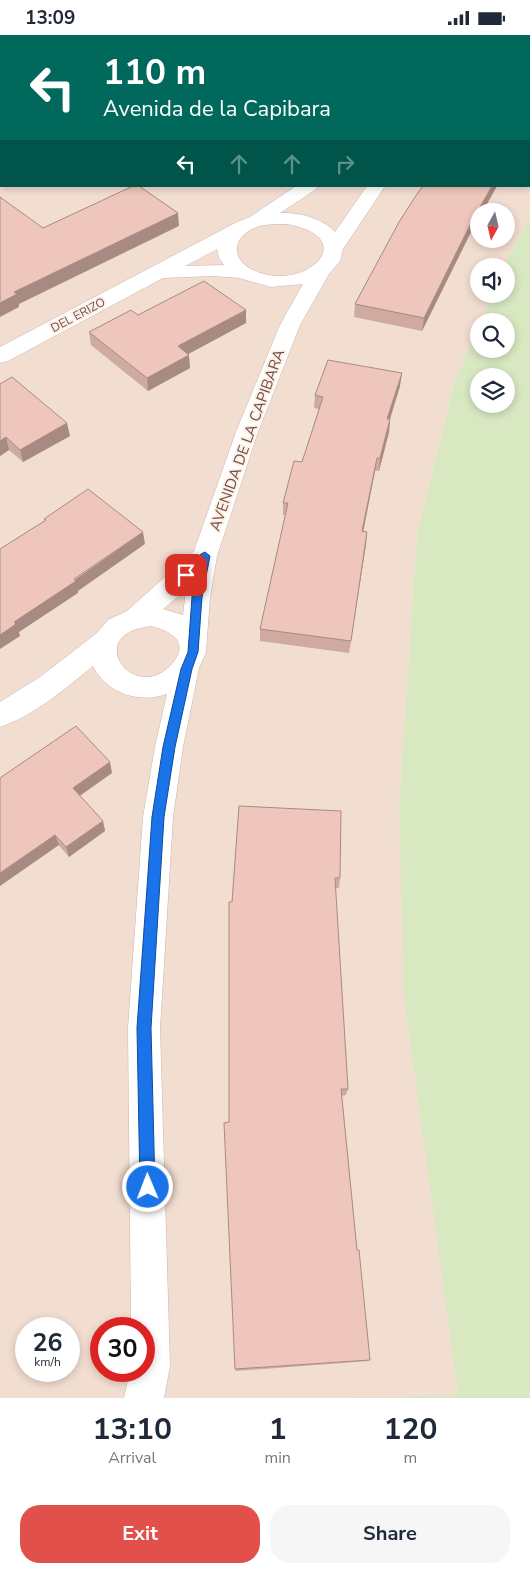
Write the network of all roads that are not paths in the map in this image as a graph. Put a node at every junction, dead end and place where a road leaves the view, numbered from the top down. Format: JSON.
{"nodes":[{"id":1,"x":307,"y":187,"type":"edge"},
{"id":2,"x":375,"y":187,"type":"edge"},
{"id":3,"x":244,"y":227,"type":"junction"},
{"id":4,"x":334,"y":247,"type":"junction"},
{"id":5,"x":320,"y":272,"type":"junction"},
{"id":6,"x":244,"y":273,"type":"junction"},
{"id":7,"x":155,"y":274,"type":"junction"},
{"id":8,"x":267,"y":280,"type":"junction"},
{"id":9,"x":290,"y":325,"type":"junction"},
{"id":10,"x":0,"y":356,"type":"edge"},
{"id":11,"x":205,"y":556,"type":"junction"},
{"id":12,"x":136,"y":617,"type":"junction"},
{"id":13,"x":106,"y":641,"type":"junction"},
{"id":14,"x":190,"y":660,"type":"junction"},
{"id":15,"x":118,"y":680,"type":"junction"},
{"id":16,"x":50,"y":685,"type":"junction"},
{"id":17,"x":149,"y":687,"type":"junction"},
{"id":18,"x":0,"y":716,"type":"edge"},
{"id":19,"x":169,"y":747,"type":"junction"},
{"id":20,"x":144,"y":1398,"type":"edge"}],
"edges":[{"from":1,"to":3,"type":"street"},
{"from":2,"to":4,"type":"street","name":"AVENIDA DE LA CAPIBARA"},
{"from":3,"to":4,"type":"street"},
{"from":3,"to":6,"type":"street"},
{"from":3,"to":7,"type":"street","name":"DEL ERIZO"},
{"from":4,"to":5,"type":"street","name":"AVENIDA DE LA CAPIBARA"},
{"from":5,"to":8,"type":"street"},
{"from":5,"to":9,"type":"street","name":"AVENIDA DE LA CAPIBARA"},
{"from":6,"to":7,"type":"street","name":"DEL ERIZO"},
{"from":6,"to":8,"type":"street"},
{"from":7,"to":10,"type":"street","name":"DEL ERIZO"},
{"from":8,"to":9,"type":"street"},
{"from":9,"to":11,"type":"street","name":"AVENIDA DE LA CAPIBARA"},
{"from":11,"to":12,"type":"street","name":"AVENIDA DE LA CAPIBARA"},
{"from":11,"to":14,"type":"street","name":"AVENIDA DE LA CAPIBARA"},
{"from":12,"to":13,"type":"street","name":"AVENIDA DE LA CAPIBARA"},
{"from":12,"to":14,"type":"street","name":"AVENIDA DE LA CAPIBARA"},
{"from":13,"to":15,"type":"street"},
{"from":13,"to":16,"type":"street","name":"AVENIDA DE LA CAPIBARA"},
{"from":14,"to":17,"type":"street"},
{"from":14,"to":19,"type":"street","name":"AVENIDA DE LA CAPIBARA"},
{"from":15,"to":16,"type":"street"},
{"from":15,"to":17,"type":"street"},
{"from":16,"to":18,"type":"street","name":"AVENIDA DE LA CAPIBARA"},
{"from":17,"to":19,"type":"street","name":"AVENIDA DE LA CAPIBARA"},
{"from":19,"to":20,"type":"street","name":"AVENIDA DE LA CAPIBARA"}]}
